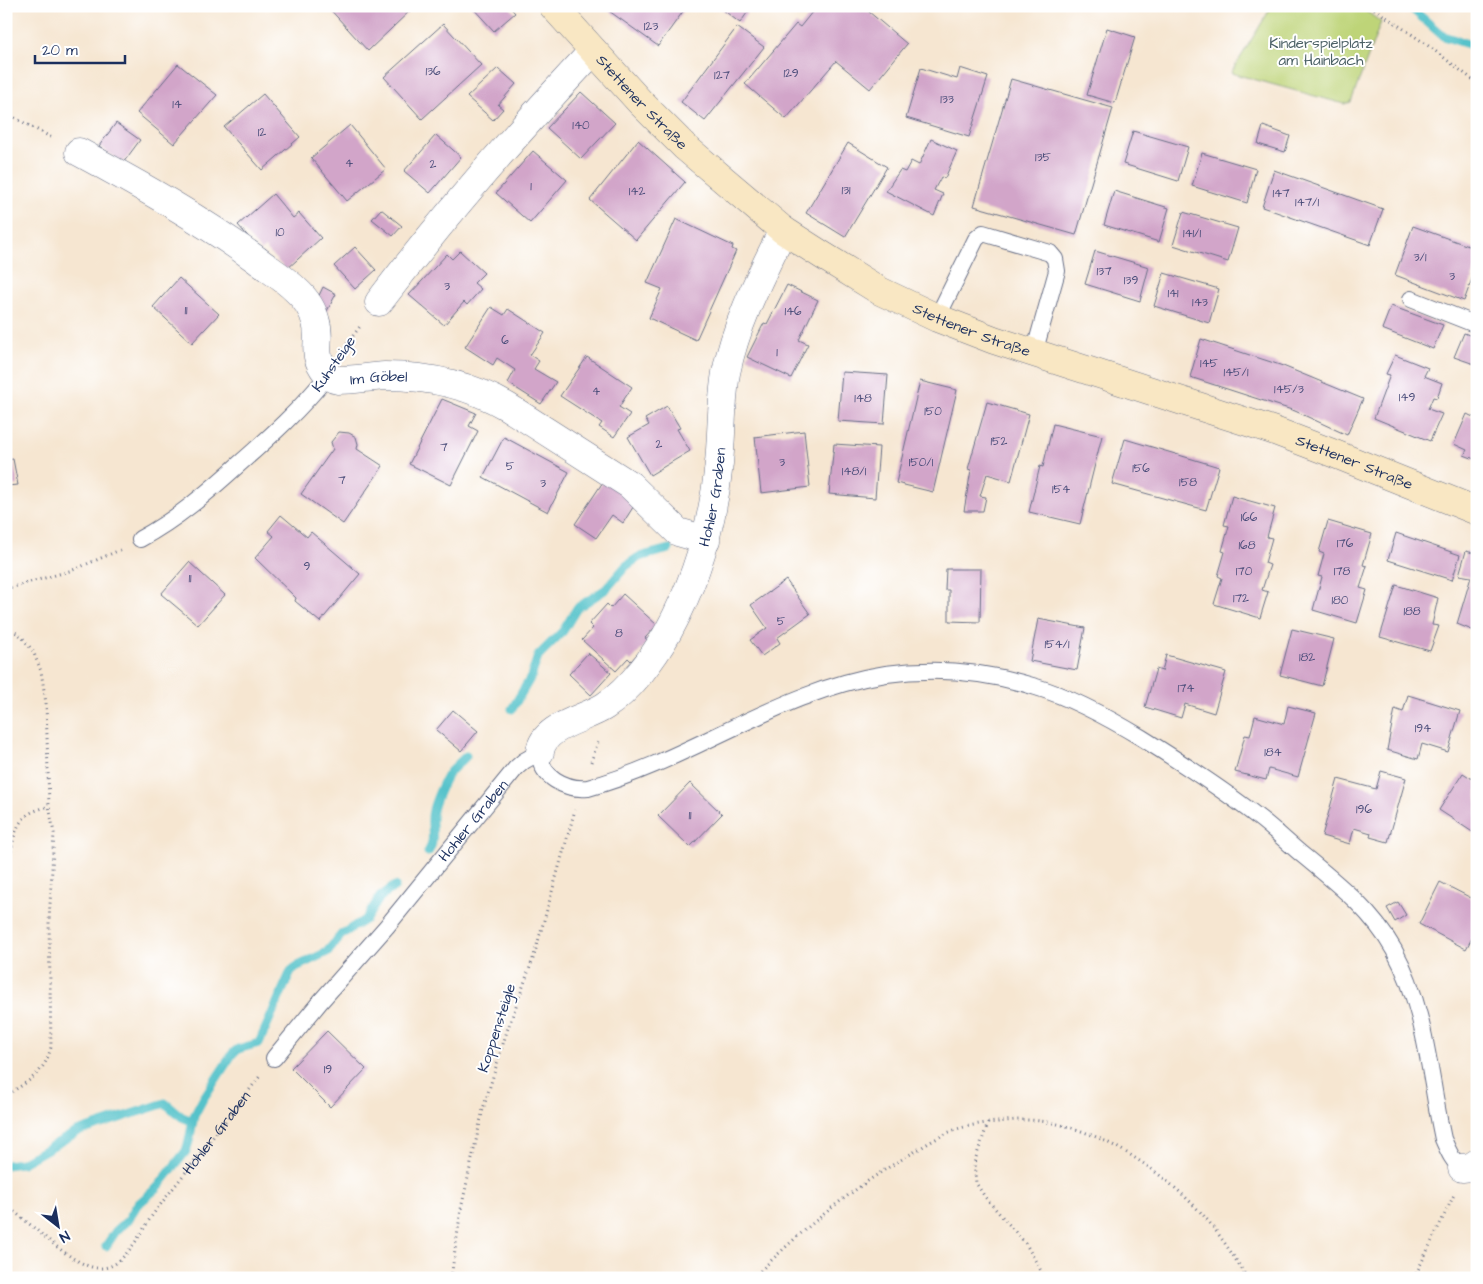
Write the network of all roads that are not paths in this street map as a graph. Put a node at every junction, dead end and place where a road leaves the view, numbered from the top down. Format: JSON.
{"nodes":[{"id":1,"x":553,"y":6,"type":"edge"},
{"id":2,"x":593,"y":50,"type":"junction"},
{"id":3,"x":79,"y":152,"type":"road end"},
{"id":4,"x":784,"y":230,"type":"junction"},
{"id":5,"x":1411,"y":299,"type":"dead end"},
{"id":6,"x":378,"y":302,"type":"road end"},
{"id":7,"x":937,"y":318,"type":"junction"},
{"id":8,"x":1477,"y":325,"type":"edge"},
{"id":9,"x":1034,"y":353,"type":"junction"},
{"id":10,"x":328,"y":375,"type":"junction"},
{"id":11,"x":1477,"y":511,"type":"edge"},
{"id":12,"x":140,"y":539,"type":"road end"},
{"id":13,"x":706,"y":540,"type":"junction"},
{"id":14,"x":540,"y":752,"type":"junction"},
{"id":15,"x":274,"y":1058,"type":"road end"},
{"id":16,"x":1470,"y":1166,"type":"edge"}],
"edges":[{"from":1,"to":2,"type":"main road","name":"Stettener Straße"},
{"from":2,"to":4,"type":"main road","name":"Stettener Straße"},
{"from":2,"to":6,"type":"street"},
{"from":3,"to":10,"type":"street","name":"Im Göbel"},
{"from":4,"to":7,"type":"main road","name":"Stettener Straße"},
{"from":4,"to":13,"type":"street","name":"Hohler Graben"},
{"from":5,"to":8,"type":"lane"},
{"from":7,"to":9,"type":"main road","name":"Stettener Straße"},
{"from":7,"to":9,"type":"lane"},
{"from":9,"to":11,"type":"main road","name":"Stettener Straße"},
{"from":10,"to":12,"type":"lane","name":"Kuhsteige"},
{"from":10,"to":13,"type":"street","name":"Im Göbel"},
{"from":13,"to":14,"type":"street","name":"Hohler Graben"},
{"from":14,"to":15,"type":"lane","name":"Hohler Graben"},
{"from":14,"to":16,"type":"lane"}]}
